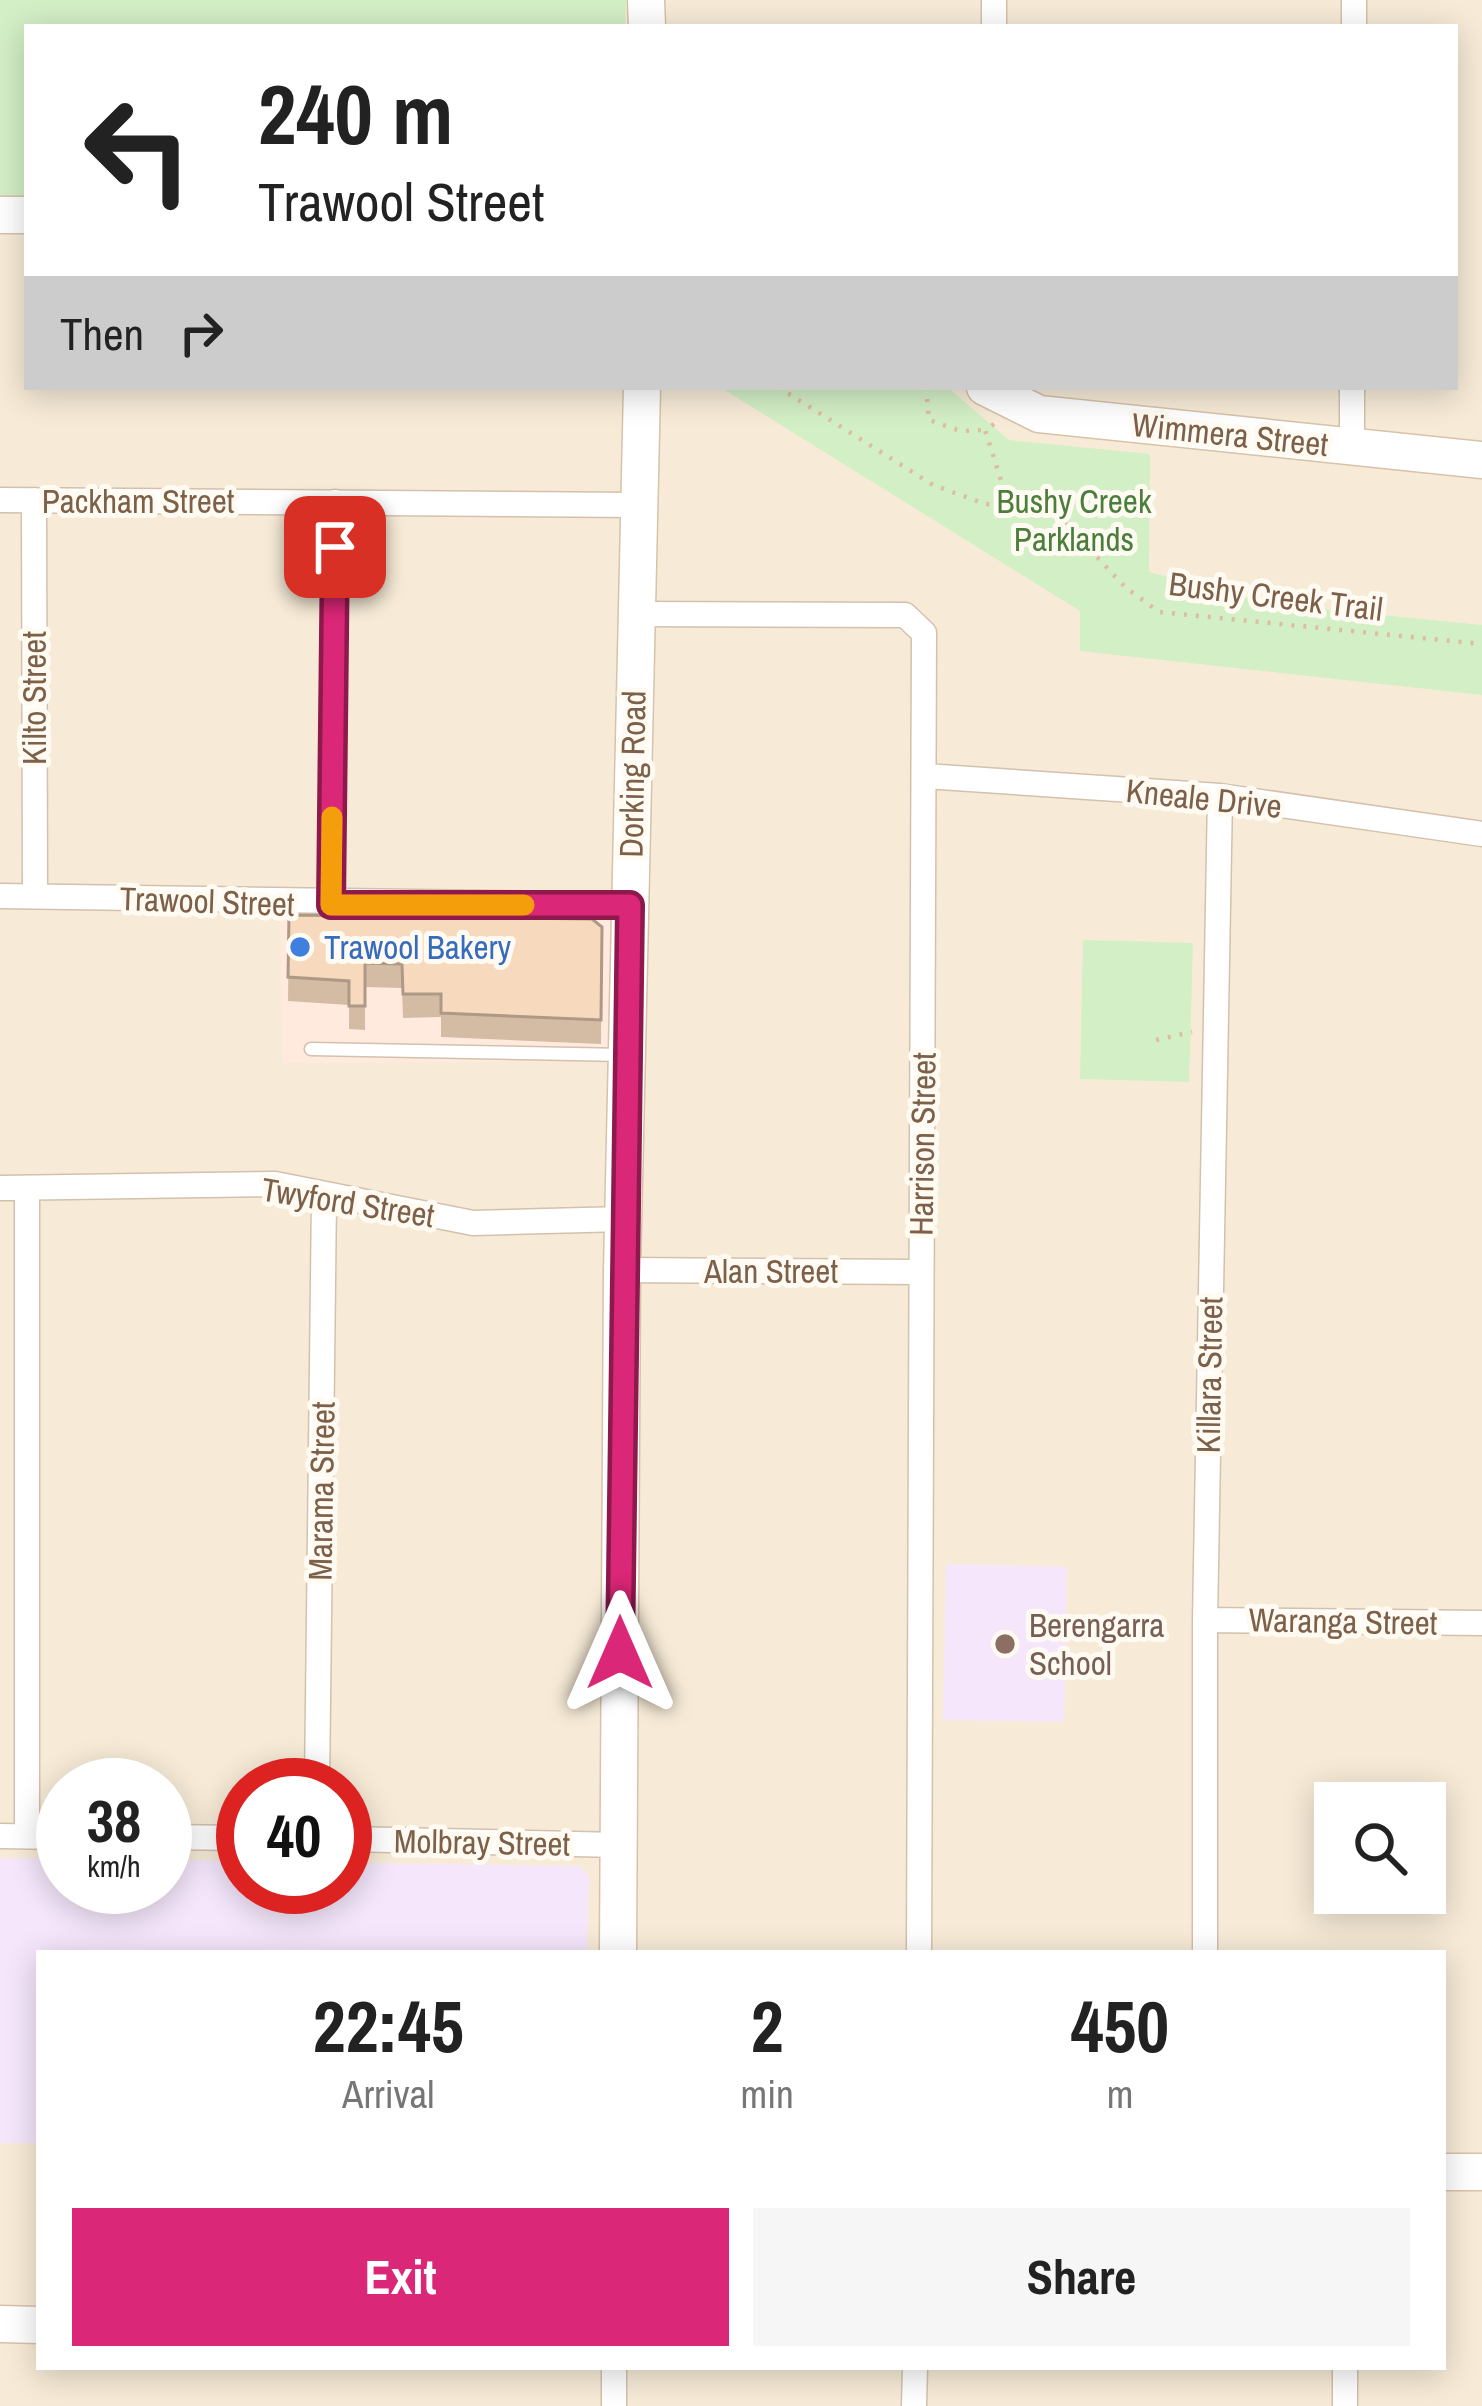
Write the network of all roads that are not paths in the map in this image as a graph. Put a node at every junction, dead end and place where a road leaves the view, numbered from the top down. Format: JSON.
{"nodes":[{"id":1,"x":642,"y":390,"type":"edge"},
{"id":2,"x":1352,"y":390,"type":"edge"},
{"id":3,"x":991,"y":406,"type":"edge"},
{"id":4,"x":1352,"y":446,"type":"junction"},
{"id":5,"x":1482,"y":460,"type":"edge"},
{"id":6,"x":0,"y":500,"type":"edge"},
{"id":7,"x":34,"y":500,"type":"junction"},
{"id":8,"x":335,"y":502,"type":"junction"},
{"id":9,"x":636,"y":505,"type":"junction"},
{"id":10,"x":634,"y":614,"type":"junction"},
{"id":11,"x":925,"y":776,"type":"junction"},
{"id":12,"x":1220,"y":796,"type":"junction"},
{"id":13,"x":1482,"y":834,"type":"edge"},
{"id":14,"x":35,"y":895,"type":"junction"},
{"id":15,"x":0,"y":896,"type":"edge"},
{"id":16,"x":331,"y":905,"type":"junction"},
{"id":17,"x":630,"y":905,"type":"junction"},
{"id":18,"x":311,"y":1049,"type":"dead end"},
{"id":19,"x":626,"y":1055,"type":"junction"},
{"id":20,"x":0,"y":1188,"type":"edge"},
{"id":21,"x":27,"y":1188,"type":"junction"},
{"id":22,"x":324,"y":1196,"type":"junction"},
{"id":23,"x":623,"y":1219,"type":"junction"},
{"id":24,"x":622,"y":1270,"type":"junction"},
{"id":25,"x":920,"y":1272,"type":"junction"},
{"id":26,"x":1204,"y":1620,"type":"junction"},
{"id":27,"x":1482,"y":1623,"type":"edge"},
{"id":28,"x":317,"y":1758,"type":"edge"},
{"id":29,"x":0,"y":1836,"type":"edge"},
{"id":30,"x":27,"y":1836,"type":"junction"},
{"id":31,"x":36,"y":1836,"type":"edge"},
{"id":32,"x":372,"y":1840,"type":"edge"},
{"id":33,"x":619,"y":1845,"type":"junction"},
{"id":34,"x":618,"y":1950,"type":"edge"},
{"id":35,"x":919,"y":1950,"type":"edge"},
{"id":36,"x":1205,"y":1950,"type":"edge"},
{"id":37,"x":1446,"y":2172,"type":"edge"},
{"id":38,"x":1482,"y":2173,"type":"edge"},
{"id":39,"x":0,"y":2324,"type":"edge"},
{"id":40,"x":36,"y":2325,"type":"edge"},
{"id":41,"x":614,"y":2370,"type":"edge"},
{"id":42,"x":914,"y":2370,"type":"edge"},
{"id":43,"x":1345,"y":2370,"type":"edge"},
{"id":44,"x":614,"y":2406,"type":"edge"},
{"id":45,"x":914,"y":2406,"type":"edge"},
{"id":46,"x":1345,"y":2406,"type":"edge"}],
"edges":[{"from":1,"to":9,"type":"street","name":"Dorking Road"},
{"from":2,"to":4,"type":"street"},
{"from":3,"to":4,"type":"street","name":"Wimmera Street"},
{"from":4,"to":5,"type":"street","name":"Wimmera Street"},
{"from":6,"to":7,"type":"street","name":"Packham Street"},
{"from":7,"to":8,"type":"street","name":"Packham Street"},
{"from":7,"to":14,"type":"street","name":"Kilto Street"},
{"from":8,"to":9,"type":"street","name":"Packham Street"},
{"from":8,"to":16,"type":"street"},
{"from":9,"to":10,"type":"street","name":"Dorking Road"},
{"from":10,"to":11,"type":"street","name":"Harrison Street"},
{"from":10,"to":17,"type":"street","name":"Dorking Road"},
{"from":11,"to":12,"type":"street","name":"Kneale Drive"},
{"from":11,"to":25,"type":"street","name":"Harrison Street"},
{"from":12,"to":13,"type":"street","name":"Kneale Drive"},
{"from":12,"to":26,"type":"street","name":"Killara Street"},
{"from":14,"to":15,"type":"street","name":"Trawool Street"},
{"from":14,"to":16,"type":"street","name":"Trawool Street"},
{"from":16,"to":17,"type":"street","name":"Trawool Street"},
{"from":17,"to":19,"type":"street","name":"Dorking Road"},
{"from":18,"to":19,"type":"lane"},
{"from":19,"to":23,"type":"street","name":"Dorking Road"},
{"from":20,"to":21,"type":"street","name":"Twyford Street"},
{"from":21,"to":22,"type":"street","name":"Twyford Street"},
{"from":21,"to":30,"type":"street"},
{"from":22,"to":23,"type":"street","name":"Twyford Street"},
{"from":22,"to":28,"type":"street","name":"Marama Street"},
{"from":23,"to":24,"type":"street","name":"Dorking Road"},
{"from":24,"to":25,"type":"street","name":"Alan Street"},
{"from":24,"to":33,"type":"street","name":"Dorking Road"},
{"from":25,"to":35,"type":"street","name":"Harrison Street"},
{"from":26,"to":27,"type":"street","name":"Waranga Street"},
{"from":26,"to":36,"type":"street","name":"Killara Street"},
{"from":29,"to":30,"type":"street"},
{"from":30,"to":31,"type":"street"},
{"from":32,"to":33,"type":"street","name":"Molbray Street"},
{"from":33,"to":34,"type":"street","name":"Dorking Road"},
{"from":37,"to":38,"type":"street"},
{"from":39,"to":40,"type":"street"},
{"from":41,"to":44,"type":"street"},
{"from":42,"to":45,"type":"street"},
{"from":43,"to":46,"type":"street"}]}
